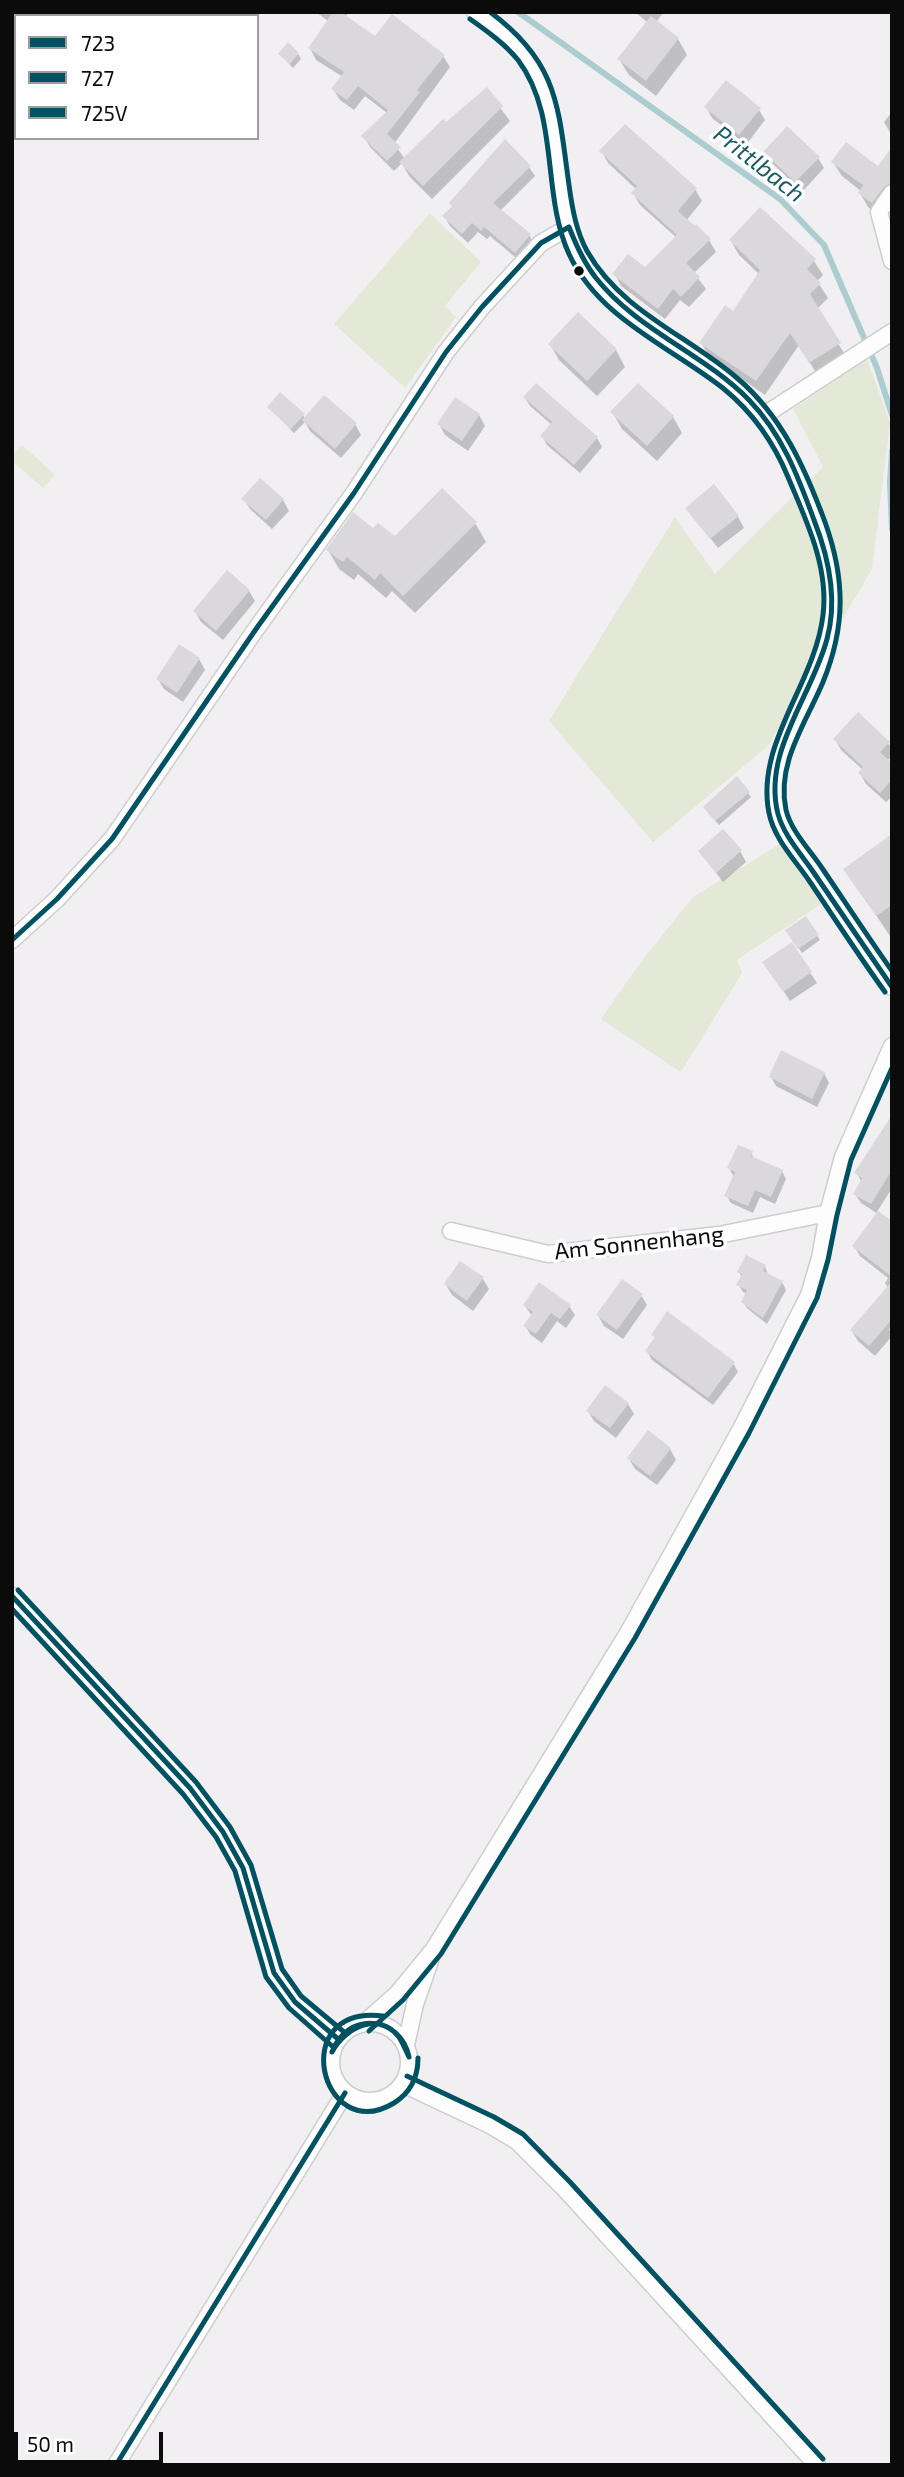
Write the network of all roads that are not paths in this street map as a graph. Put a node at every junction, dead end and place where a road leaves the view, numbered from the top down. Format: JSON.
{"nodes":[{"id":1,"x":475,"y":12,"type":"edge"},
{"id":2,"x":892,"y":193,"type":"edge"},
{"id":3,"x":569,"y":227,"type":"junction"},
{"id":4,"x":892,"y":261,"type":"edge"},
{"id":5,"x":892,"y":332,"type":"edge"},
{"id":6,"x":763,"y":416,"type":"junction"},
{"id":7,"x":12,"y":940,"type":"edge"},
{"id":8,"x":892,"y":987,"type":"edge"},
{"id":9,"x":892,"y":1046,"type":"edge"},
{"id":10,"x":828,"y":1213,"type":"junction"},
{"id":11,"x":451,"y":1231,"type":"dead end"},
{"id":12,"x":12,"y":1596,"type":"edge"},
{"id":13,"x":434,"y":1949,"type":"junction"},
{"id":14,"x":363,"y":2024,"type":"junction"},
{"id":15,"x":338,"y":2039,"type":"junction"},
{"id":16,"x":406,"y":2045,"type":"junction"},
{"id":17,"x":403,"y":2084,"type":"junction"},
{"id":18,"x":345,"y":2093,"type":"junction"},
{"id":19,"x":116,"y":2465,"type":"edge"},
{"id":20,"x":817,"y":2465,"type":"edge"}],
"edges":[{"from":1,"to":3,"type":"street"},
{"from":2,"to":4,"type":"street"},
{"from":3,"to":6,"type":"street"},
{"from":3,"to":7,"type":"street"},
{"from":5,"to":6,"type":"street"},
{"from":6,"to":8,"type":"street"},
{"from":9,"to":10,"type":"street"},
{"from":10,"to":11,"type":"street","name":"Am Sonnenhang"},
{"from":10,"to":13,"type":"street"},
{"from":12,"to":15,"type":"street"},
{"from":13,"to":14,"type":"street"},
{"from":13,"to":16,"type":"street"},
{"from":14,"to":15,"type":"street"},
{"from":14,"to":16,"type":"street"},
{"from":15,"to":18,"type":"street"},
{"from":16,"to":17,"type":"street"},
{"from":17,"to":18,"type":"street"},
{"from":17,"to":20,"type":"street"},
{"from":18,"to":19,"type":"street"}]}
